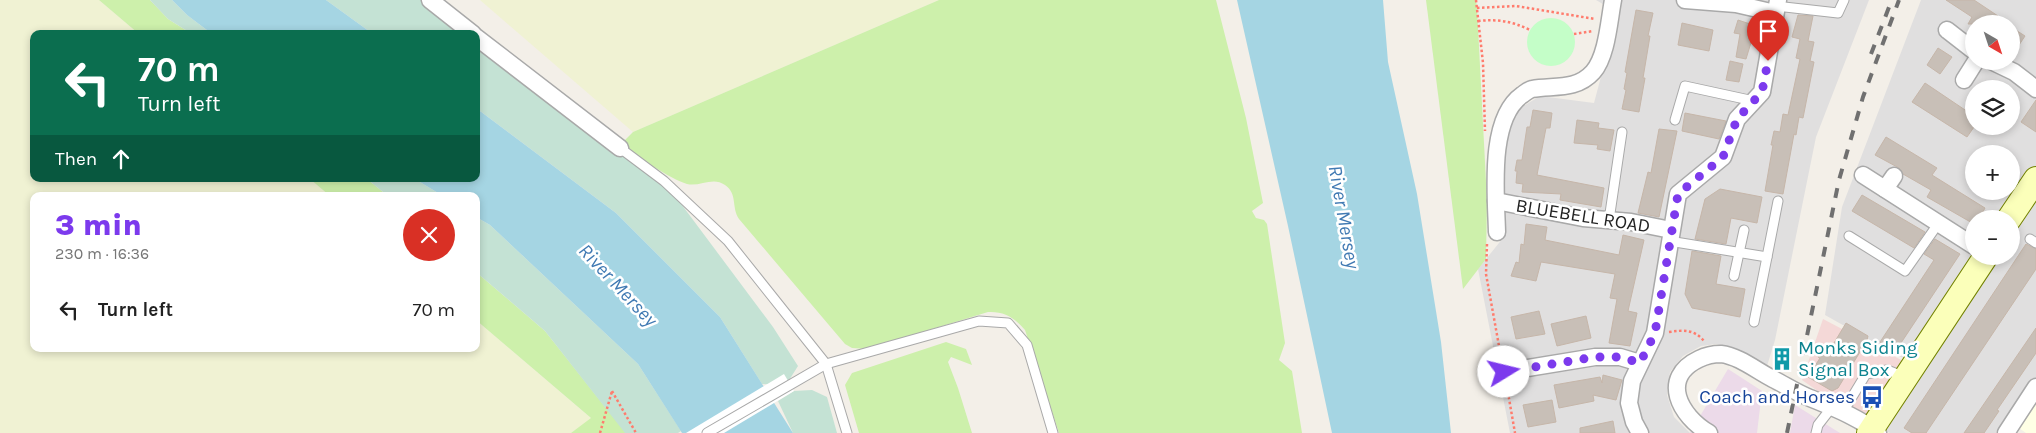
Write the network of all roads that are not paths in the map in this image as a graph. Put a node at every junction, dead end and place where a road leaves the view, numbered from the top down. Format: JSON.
{"nodes":[{"id":1,"x":430,"y":0,"type":"edge"},
{"id":2,"x":1613,"y":0,"type":"edge"},
{"id":3,"x":1685,"y":0,"type":"edge"},
{"id":4,"x":1844,"y":0,"type":"edge"},
{"id":5,"x":1777,"y":6,"type":"edge"},
{"id":6,"x":468,"y":30,"type":"edge"},
{"id":7,"x":1947,"y":30,"type":"dead end"},
{"id":8,"x":480,"y":39,"type":"edge"},
{"id":9,"x":1965,"y":44,"type":"edge"},
{"id":10,"x":1970,"y":70,"type":"edge"},
{"id":11,"x":2010,"y":70,"type":"edge"},
{"id":12,"x":1964,"y":80,"type":"dead end"},
{"id":13,"x":2036,"y":89,"type":"edge"},
{"id":14,"x":1754,"y":101,"type":"junction"},
{"id":15,"x":1675,"y":120,"type":"dead end"},
{"id":16,"x":1622,"y":132,"type":"dead end"},
{"id":17,"x":620,"y":148,"type":"joint"},
{"id":18,"x":1863,"y":175,"type":"dead end"},
{"id":19,"x":1894,"y":176,"type":"dead end"},
{"id":20,"x":2036,"y":179,"type":"edge"},
{"id":21,"x":1885,"y":190,"type":"junction"},
{"id":22,"x":1778,"y":201,"type":"dead end"},
{"id":23,"x":1496,"y":202,"type":"junction"},
{"id":24,"x":2015,"y":210,"type":"edge"},
{"id":25,"x":1609,"y":220,"type":"junction"},
{"id":26,"x":1938,"y":224,"type":"junction"},
{"id":27,"x":1744,"y":230,"type":"dead end"},
{"id":28,"x":1497,"y":232,"type":"dead end"},
{"id":29,"x":1670,"y":235,"type":"junction"},
{"id":30,"x":1849,"y":236,"type":"dead end"},
{"id":31,"x":1965,"y":240,"type":"edge"},
{"id":32,"x":1739,"y":253,"type":"junction"},
{"id":33,"x":1767,"y":257,"type":"junction"},
{"id":34,"x":1980,"y":265,"type":"edge"},
{"id":35,"x":1734,"y":276,"type":"dead end"},
{"id":36,"x":1754,"y":322,"type":"dead end"},
{"id":37,"x":1640,"y":363,"type":"junction"},
{"id":38,"x":826,"y":364,"type":"junction"},
{"id":39,"x":1504,"y":372,"type":"dead end"},
{"id":40,"x":1906,"y":378,"type":"junction"},
{"id":41,"x":2036,"y":387,"type":"edge"},
{"id":42,"x":1838,"y":409,"type":"junction"},
{"id":43,"x":1873,"y":431,"type":"edge"},
{"id":44,"x":707,"y":433,"type":"edge"},
{"id":45,"x":847,"y":433,"type":"edge"},
{"id":46,"x":1053,"y":433,"type":"edge"},
{"id":47,"x":1640,"y":433,"type":"edge"},
{"id":48,"x":1709,"y":433,"type":"edge"},
{"id":49,"x":1816,"y":433,"type":"edge"},
{"id":50,"x":2006,"y":433,"type":"edge"}],
"edges":[{"from":1,"to":6,"type":"street"},
{"from":2,"to":23,"type":"street"},
{"from":3,"to":5,"type":"street"},
{"from":4,"to":5,"type":"lane"},
{"from":5,"to":14,"type":"street"},
{"from":7,"to":9,"type":"street"},
{"from":8,"to":17,"type":"street"},
{"from":10,"to":12,"type":"street"},
{"from":11,"to":13,"type":"street"},
{"from":14,"to":15,"type":"lane"},
{"from":14,"to":29,"type":"street"},
{"from":16,"to":25,"type":"lane"},
{"from":17,"to":38,"type":"lane"},
{"from":18,"to":21,"type":"street"},
{"from":19,"to":21,"type":"street"},
{"from":20,"to":24,"type":"street"},
{"from":21,"to":26,"type":"street"},
{"from":22,"to":33,"type":"lane"},
{"from":23,"to":25,"type":"street","name":"BLUEBELL ROAD"},
{"from":23,"to":28,"type":"street"},
{"from":25,"to":29,"type":"street","name":"BLUEBELL ROAD"},
{"from":26,"to":30,"type":"lane"},
{"from":26,"to":31,"type":"street"},
{"from":27,"to":32,"type":"lane"},
{"from":29,"to":32,"type":"lane"},
{"from":29,"to":37,"type":"street"},
{"from":32,"to":33,"type":"lane"},
{"from":32,"to":35,"type":"lane"},
{"from":33,"to":36,"type":"lane"},
{"from":34,"to":40,"type":"street"},
{"from":37,"to":39,"type":"street"},
{"from":37,"to":47,"type":"street"},
{"from":38,"to":44,"type":"lane"},
{"from":38,"to":45,"type":"lane"},
{"from":38,"to":46,"type":"lane"},
{"from":40,"to":42,"type":"lane"},
{"from":40,"to":43,"type":"street"},
{"from":41,"to":50,"type":"street"},
{"from":42,"to":43,"type":"street"},
{"from":42,"to":48,"type":"street"},
{"from":42,"to":49,"type":"lane"}]}
